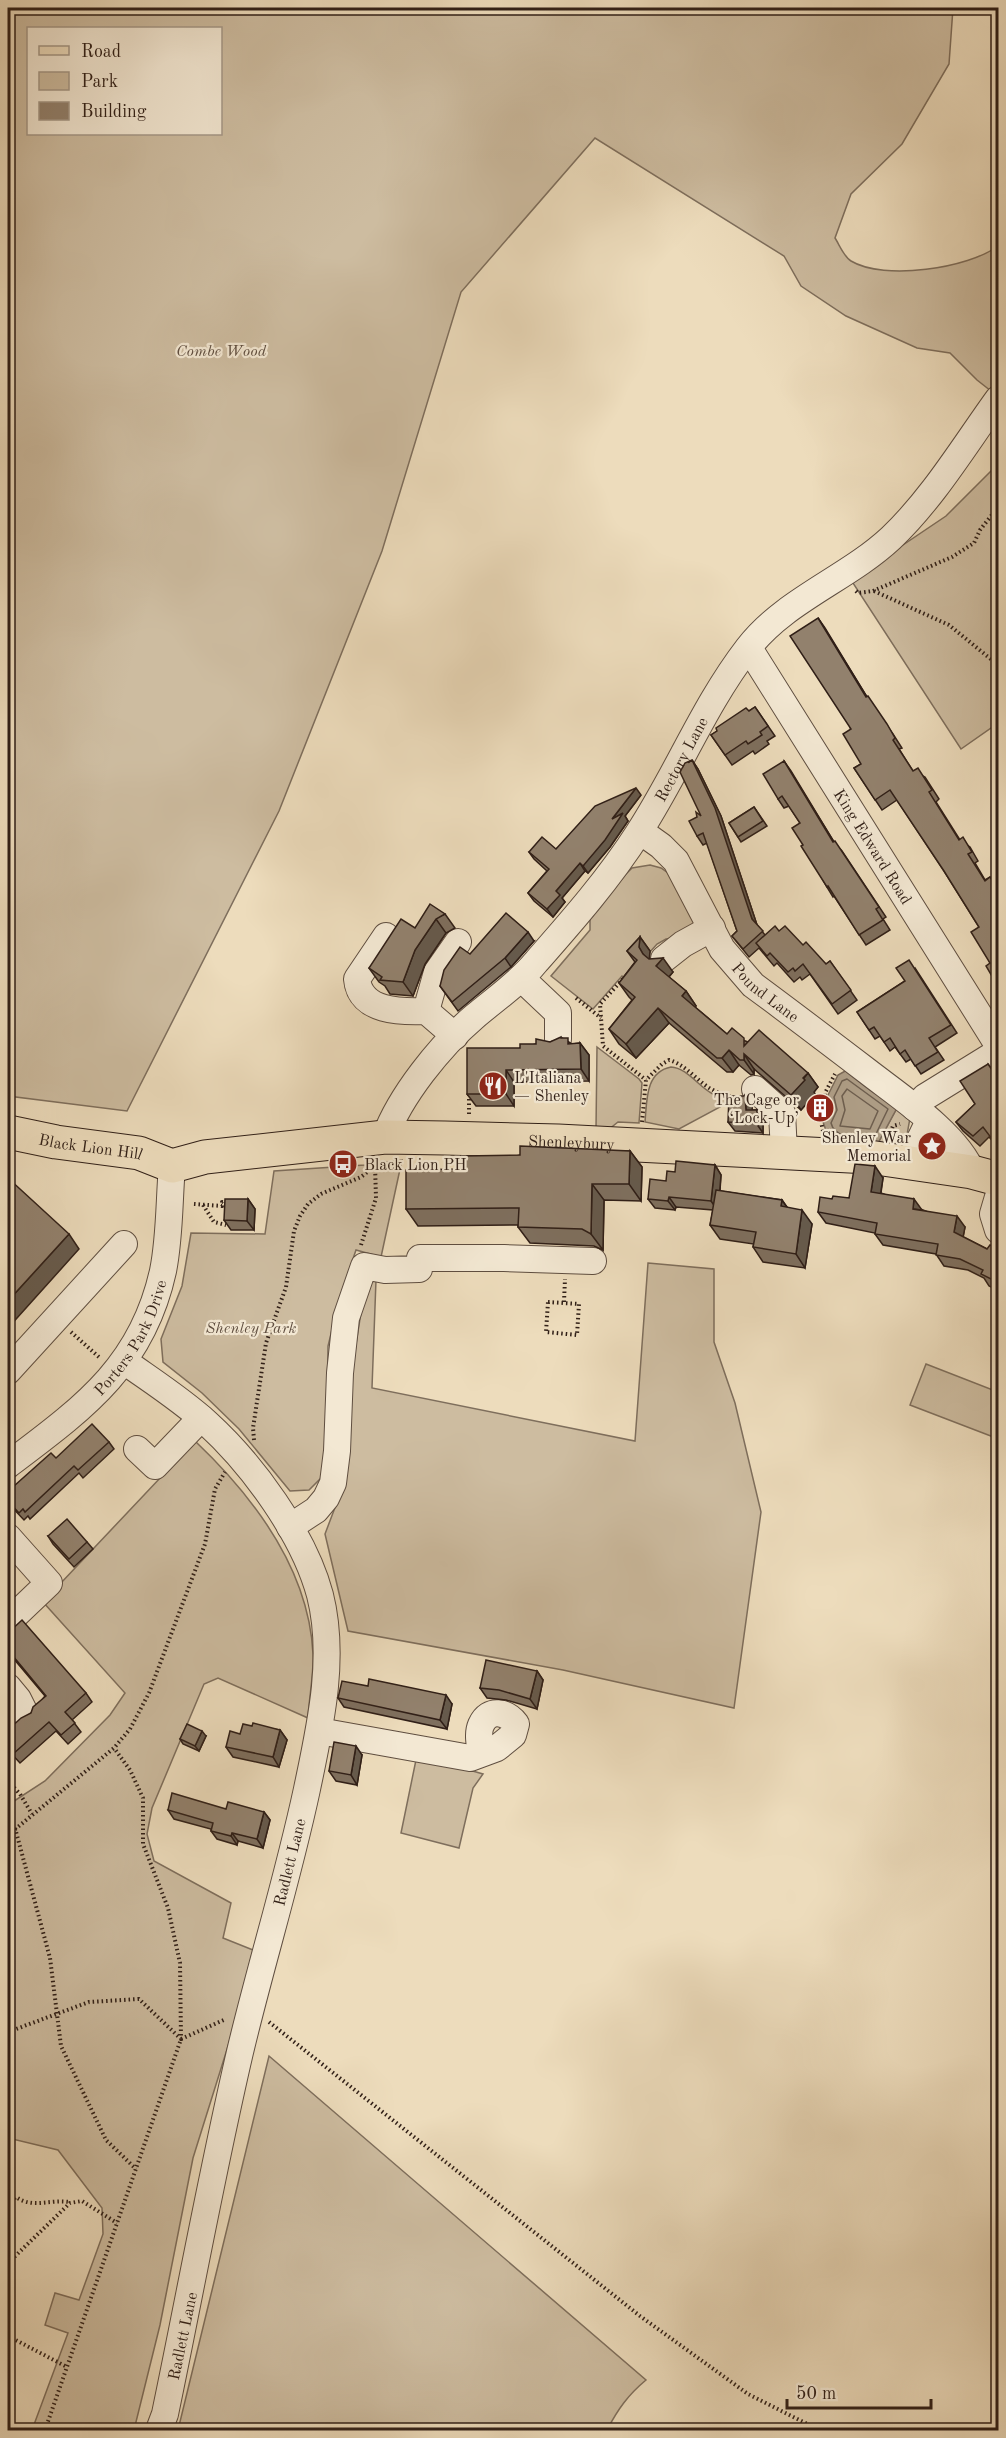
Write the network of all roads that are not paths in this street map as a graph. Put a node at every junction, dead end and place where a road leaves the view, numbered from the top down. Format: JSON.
{"nodes":[{"id":1,"x":999,"y":399,"type":"edge"},
{"id":2,"x":749,"y":648,"type":"junction"},
{"id":3,"x":640,"y":831,"type":"junction"},
{"id":4,"x":712,"y":928,"type":"junction"},
{"id":5,"x":386,"y":936,"type":"dead end"},
{"id":6,"x":459,"y":942,"type":"dead end"},
{"id":7,"x":664,"y":959,"type":"edge"},
{"id":8,"x":521,"y":978,"type":"junction"},
{"id":9,"x":426,"y":1011,"type":"junction"},
{"id":10,"x":455,"y":1036,"type":"junction"},
{"id":11,"x":558,"y":1039,"type":"edge"},
{"id":12,"x":999,"y":1045,"type":"edge"},
{"id":13,"x":999,"y":1052,"type":"edge"},
{"id":14,"x":755,"y":1089,"type":"dead end"},
{"id":15,"x":922,"y":1114,"type":"junction"},
{"id":16,"x":8,"y":1132,"type":"edge"},
{"id":17,"x":784,"y":1152,"type":"junction"},
{"id":18,"x":378,"y":1155,"type":"junction"},
{"id":19,"x":909,"y":1162,"type":"junction"},
{"id":20,"x":172,"y":1166,"type":"junction"},
{"id":21,"x":985,"y":1175,"type":"edge"},
{"id":22,"x":999,"y":1197,"type":"edge"},
{"id":23,"x":999,"y":1230,"type":"edge"},
{"id":24,"x":124,"y":1244,"type":"dead end"},
{"id":25,"x":593,"y":1261,"type":"dead end"},
{"id":26,"x":124,"y":1361,"type":"junction"},
{"id":27,"x":8,"y":1371,"type":"edge"},
{"id":28,"x":201,"y":1418,"type":"junction"},
{"id":29,"x":137,"y":1449,"type":"dead end"},
{"id":30,"x":8,"y":1465,"type":"edge"},
{"id":31,"x":290,"y":1527,"type":"junction"},
{"id":32,"x":8,"y":1537,"type":"edge"},
{"id":33,"x":8,"y":1622,"type":"edge"},
{"id":34,"x":8,"y":1687,"type":"edge"},
{"id":35,"x":25,"y":1713,"type":"edge"},
{"id":36,"x":319,"y":1731,"type":"junction"},
{"id":37,"x":481,"y":1754,"type":"dead end"},
{"id":38,"x":159,"y":2430,"type":"edge"}],
"edges":[{"from":1,"to":2,"type":"street","name":"Rectory Lane"},
{"from":2,"to":3,"type":"street","name":"Rectory Lane"},
{"from":2,"to":12,"type":"street","name":"King Edward Road"},
{"from":3,"to":4,"type":"street","name":"Pound Lane"},
{"from":3,"to":8,"type":"street","name":"Rectory Lane"},
{"from":4,"to":7,"type":"street"},
{"from":4,"to":15,"type":"street","name":"Pound Lane"},
{"from":5,"to":9,"type":"street"},
{"from":6,"to":9,"type":"street"},
{"from":8,"to":10,"type":"street","name":"Rectory Lane"},
{"from":8,"to":11,"type":"street"},
{"from":9,"to":10,"type":"street"},
{"from":10,"to":18,"type":"street","name":"Rectory Lane"},
{"from":13,"to":15,"type":"street"},
{"from":14,"to":17,"type":"street"},
{"from":15,"to":19,"type":"street"},
{"from":15,"to":21,"type":"street","name":"Pound Lane"},
{"from":16,"to":20,"type":"main road","name":"Black Lion Hill"},
{"from":17,"to":18,"type":"main road","name":"Shenleybury"},
{"from":17,"to":19,"type":"main road","name":"Shenleybury"},
{"from":18,"to":20,"type":"main road","name":"Shenleybury"},
{"from":19,"to":21,"type":"main road","name":"Shenleybury"},
{"from":20,"to":26,"type":"street","name":"Porters Park Drive"},
{"from":22,"to":23,"type":"street"},
{"from":24,"to":27,"type":"street"},
{"from":25,"to":31,"type":"street"},
{"from":26,"to":28,"type":"street","name":"Radlett Lane"},
{"from":26,"to":30,"type":"street","name":"Porters Park Drive"},
{"from":28,"to":29,"type":"street"},
{"from":28,"to":31,"type":"street","name":"Radlett Lane"},
{"from":31,"to":36,"type":"street","name":"Radlett Lane"},
{"from":32,"to":33,"type":"street"},
{"from":34,"to":35,"type":"street"},
{"from":36,"to":37,"type":"street"},
{"from":36,"to":38,"type":"street","name":"Radlett Lane"}]}
